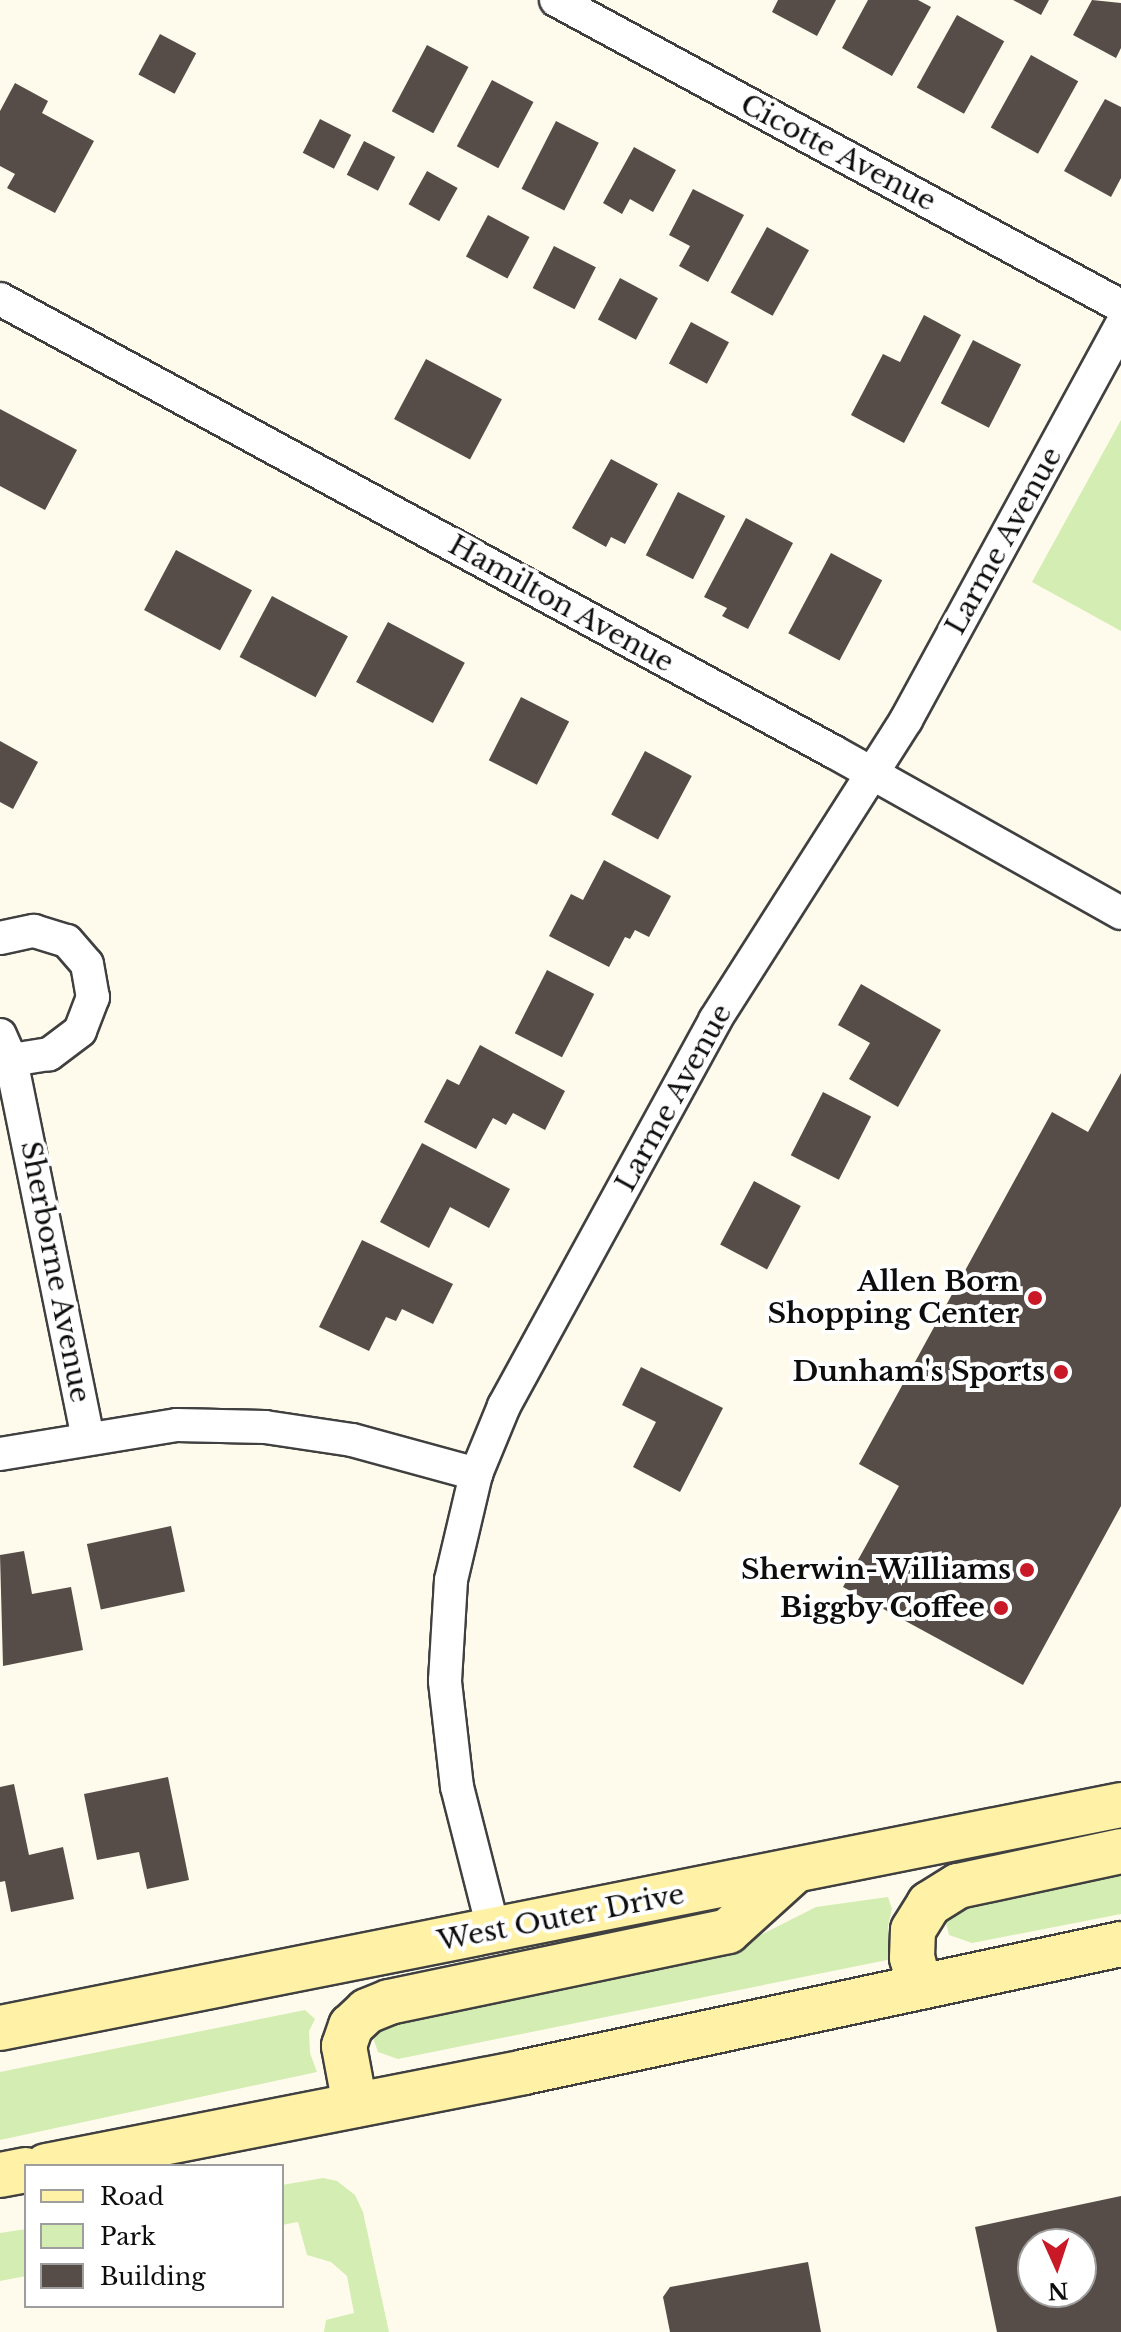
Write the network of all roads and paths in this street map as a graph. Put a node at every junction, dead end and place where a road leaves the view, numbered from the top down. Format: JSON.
{"nodes":[{"id":1,"x":556,"y":0,"type":"edge"},
{"id":2,"x":0,"y":299,"type":"edge"},
{"id":3,"x":1121,"y":306,"type":"edge"},
{"id":4,"x":1121,"y":326,"type":"edge"},
{"id":5,"x":872,"y":773,"type":"junction"},
{"id":6,"x":1121,"y":913,"type":"edge"},
{"id":7,"x":0,"y":938,"type":"edge"},
{"id":8,"x":6,"y":1048,"type":"edge"},
{"id":9,"x":88,"y":1438,"type":"junction"},
{"id":10,"x":0,"y":1454,"type":"edge"},
{"id":11,"x":476,"y":1474,"type":"junction"},
{"id":12,"x":1121,"y":1805,"type":"edge"},
{"id":13,"x":1121,"y":1851,"type":"edge"},
{"id":14,"x":795,"y":1871,"type":"junction"},
{"id":15,"x":494,"y":1932,"type":"junction"},
{"id":16,"x":1121,"y":1944,"type":"edge"},
{"id":17,"x":920,"y":1987,"type":"junction"},
{"id":18,"x":0,"y":2028,"type":"edge"},
{"id":19,"x":355,"y":2105,"type":"junction"},
{"id":20,"x":56,"y":2164,"type":"edge"},
{"id":21,"x":24,"y":2170,"type":"edge"},
{"id":22,"x":0,"y":2175,"type":"edge"}],
"edges":[{"from":1,"to":3,"type":"street","name":"Cicotte Avenue"},
{"from":2,"to":5,"type":"street","name":"Hamilton Avenue"},
{"from":4,"to":5,"type":"street","name":"Larme Avenue"},
{"from":5,"to":6,"type":"street","name":"Hamilton Avenue"},
{"from":5,"to":11,"type":"street","name":"Larme Avenue"},
{"from":7,"to":8,"type":"street","name":"Sherborne Avenue"},
{"from":8,"to":9,"type":"street","name":"Sherborne Avenue"},
{"from":9,"to":10,"type":"street"},
{"from":9,"to":11,"type":"street"},
{"from":11,"to":15,"type":"street","name":"Larme Avenue"},
{"from":12,"to":14,"type":"main road","name":"West Outer Drive"},
{"from":13,"to":17,"type":"main road"},
{"from":14,"to":15,"type":"main road","name":"West Outer Drive"},
{"from":14,"to":19,"type":"main road"},
{"from":15,"to":18,"type":"main road","name":"West Outer Drive"},
{"from":16,"to":17,"type":"main road"},
{"from":17,"to":19,"type":"main road"},
{"from":19,"to":20,"type":"main road"},
{"from":21,"to":22,"type":"main road"}]}
